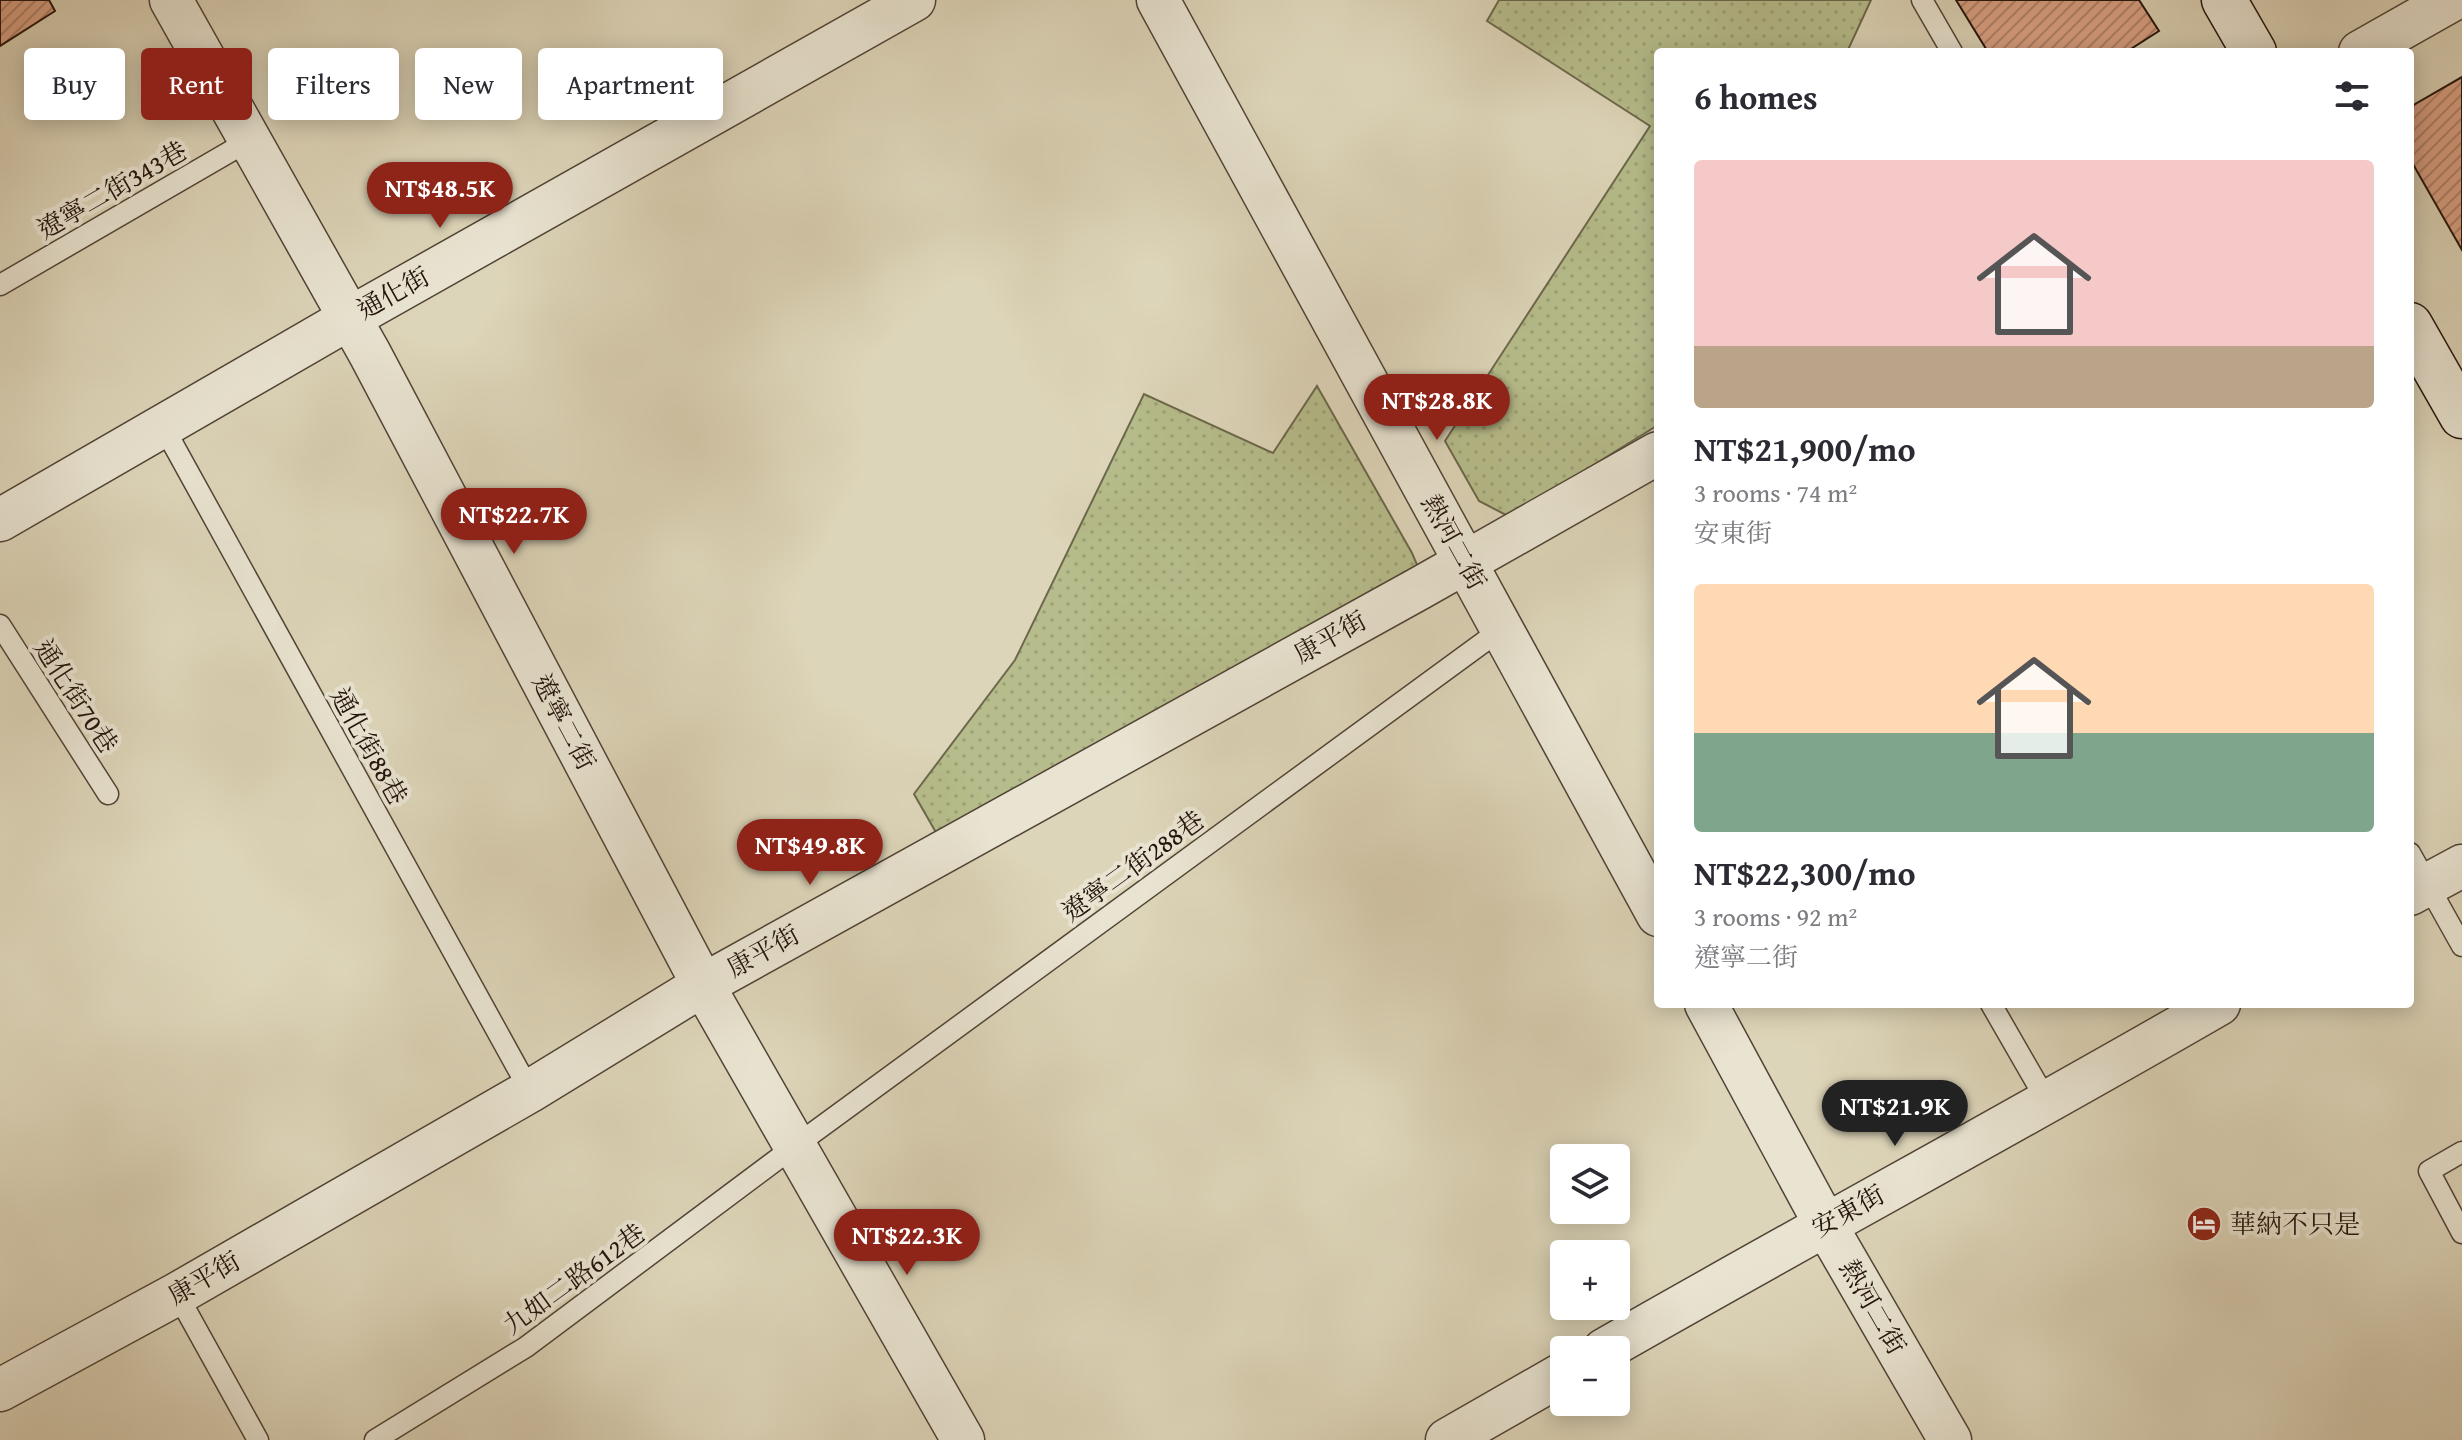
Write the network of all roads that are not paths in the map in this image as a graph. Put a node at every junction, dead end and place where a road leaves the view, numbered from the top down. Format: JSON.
{"nodes":[{"id":1,"x":171,"y":0,"type":"edge"},
{"id":2,"x":914,"y":0,"type":"edge"},
{"id":3,"x":1158,"y":0,"type":"edge"},
{"id":4,"x":1922,"y":0,"type":"edge"},
{"id":5,"x":2224,"y":0,"type":"edge"},
{"id":6,"x":2452,"y":0,"type":"edge"},
{"id":7,"x":1950,"y":48,"type":"edge"},
{"id":8,"x":2252,"y":48,"type":"edge"},
{"id":9,"x":2367,"y":48,"type":"edge"},
{"id":10,"x":250,"y":140,"type":"junction"},
{"id":11,"x":0,"y":285,"type":"edge"},
{"id":12,"x":350,"y":318,"type":"junction"},
{"id":13,"x":2414,"y":332,"type":"edge"},
{"id":14,"x":2462,"y":416,"type":"edge"},
{"id":15,"x":163,"y":426,"type":"junction"},
{"id":16,"x":1654,"y":455,"type":"edge"},
{"id":17,"x":0,"y":520,"type":"edge"},
{"id":18,"x":1465,"y":563,"type":"junction"},
{"id":19,"x":0,"y":625,"type":"edge"},
{"id":20,"x":1503,"y":628,"type":"junction"},
{"id":21,"x":108,"y":794,"type":"dead end"},
{"id":22,"x":2427,"y":874,"type":"edge"},
{"id":23,"x":1654,"y":908,"type":"edge"},
{"id":24,"x":2462,"y":946,"type":"edge"},
{"id":25,"x":703,"y":985,"type":"junction"},
{"id":26,"x":1708,"y":1008,"type":"edge"},
{"id":27,"x":1993,"y":1008,"type":"edge"},
{"id":28,"x":2212,"y":1008,"type":"edge"},
{"id":29,"x":530,"y":1091,"type":"junction"},
{"id":30,"x":2048,"y":1103,"type":"junction"},
{"id":31,"x":795,"y":1146,"type":"junction"},
{"id":32,"x":2462,"y":1152,"type":"edge"},
{"id":33,"x":1825,"y":1224,"type":"junction"},
{"id":34,"x":2462,"y":1233,"type":"edge"},
{"id":35,"x":177,"y":1294,"type":"junction"},
{"id":36,"x":1629,"y":1336,"type":"edge"},
{"id":37,"x":1550,"y":1381,"type":"edge"},
{"id":38,"x":0,"y":1390,"type":"edge"},
{"id":39,"x":258,"y":1440,"type":"edge"},
{"id":40,"x":375,"y":1440,"type":"edge"},
{"id":41,"x":963,"y":1440,"type":"edge"},
{"id":42,"x":1447,"y":1440,"type":"edge"},
{"id":43,"x":1950,"y":1440,"type":"edge"}],
"edges":[{"from":1,"to":10,"type":"street","name":"遼寧二街"},
{"from":2,"to":12,"type":"street","name":"通化街"},
{"from":3,"to":18,"type":"street","name":"熱河二街"},
{"from":4,"to":7,"type":"lane"},
{"from":5,"to":8,"type":"street"},
{"from":6,"to":9,"type":"street"},
{"from":10,"to":11,"type":"lane","name":"遼寧二街343巷"},
{"from":10,"to":12,"type":"street","name":"遼寧二街"},
{"from":12,"to":15,"type":"street","name":"通化街"},
{"from":12,"to":25,"type":"street","name":"遼寧二街"},
{"from":13,"to":14,"type":"street"},
{"from":15,"to":17,"type":"street","name":"通化街"},
{"from":15,"to":29,"type":"lane","name":"通化街88巷"},
{"from":16,"to":18,"type":"street","name":"康平街"},
{"from":18,"to":20,"type":"street","name":"熱河二街"},
{"from":18,"to":25,"type":"street","name":"康平街"},
{"from":19,"to":21,"type":"lane","name":"通化街70巷"},
{"from":20,"to":23,"type":"street","name":"熱河二街"},
{"from":20,"to":31,"type":"lane","name":"遼寧二街288巷"},
{"from":22,"to":24,"type":"lane"},
{"from":25,"to":29,"type":"street","name":"康平街"},
{"from":25,"to":31,"type":"street","name":"遼寧二街"},
{"from":26,"to":33,"type":"street","name":"熱河二街"},
{"from":27,"to":30,"type":"lane"},
{"from":28,"to":30,"type":"street","name":"安東街"},
{"from":29,"to":35,"type":"street","name":"康平街"},
{"from":30,"to":33,"type":"street","name":"安東街"},
{"from":31,"to":40,"type":"lane","name":"九如二路612巷"},
{"from":31,"to":41,"type":"street","name":"遼寧二街"},
{"from":32,"to":34,"type":"lane"},
{"from":33,"to":36,"type":"street","name":"安東街"},
{"from":33,"to":43,"type":"street","name":"熱河二街"},
{"from":35,"to":38,"type":"street","name":"康平街"},
{"from":35,"to":39,"type":"lane"},
{"from":37,"to":42,"type":"street"}]}
